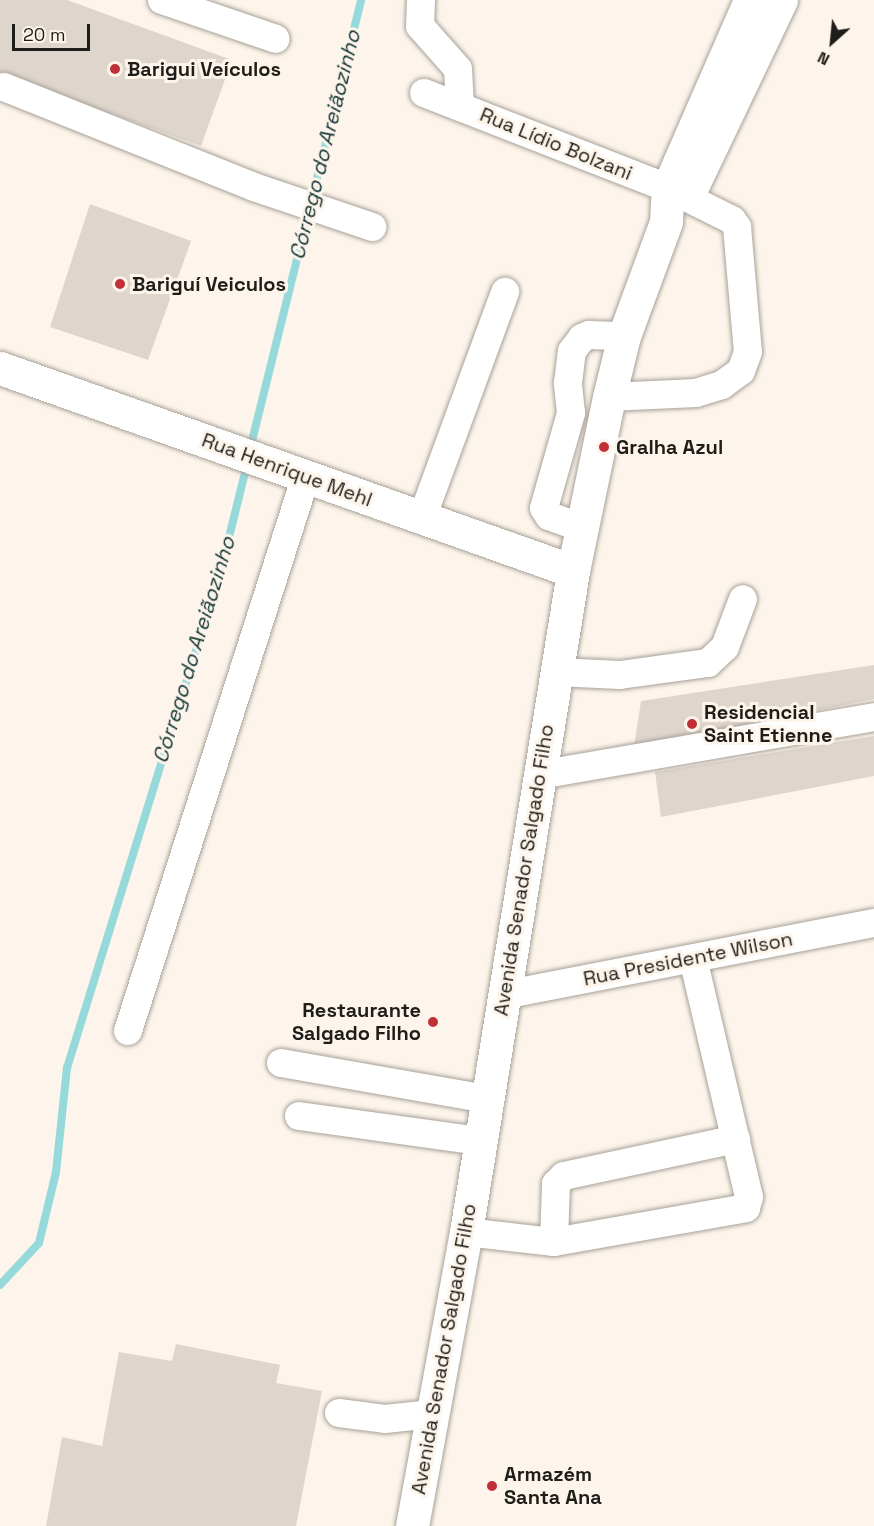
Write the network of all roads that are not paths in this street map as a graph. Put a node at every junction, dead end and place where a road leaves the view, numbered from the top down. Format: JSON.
{"nodes":[{"id":1,"x":162,"y":0,"type":"edge"},
{"id":2,"x":421,"y":0,"type":"edge"},
{"id":3,"x":750,"y":0,"type":"edge"},
{"id":4,"x":781,"y":0,"type":"edge"},
{"id":5,"x":276,"y":39,"type":"dead end"},
{"id":6,"x":4,"y":87,"type":"dead end"},
{"id":7,"x":424,"y":93,"type":"dead end"},
{"id":8,"x":460,"y":106,"type":"junction"},
{"id":9,"x":677,"y":192,"type":"junction"},
{"id":10,"x":372,"y":227,"type":"dead end"},
{"id":11,"x":505,"y":292,"type":"dead end"},
{"id":12,"x":624,"y":336,"type":"junction"},
{"id":13,"x":0,"y":368,"type":"edge"},
{"id":14,"x":609,"y":397,"type":"junction"},
{"id":15,"x":306,"y":476,"type":"junction"},
{"id":16,"x":422,"y":518,"type":"junction"},
{"id":17,"x":582,"y":528,"type":"junction"},
{"id":18,"x":573,"y":571,"type":"junction"},
{"id":19,"x":743,"y":599,"type":"dead end"},
{"id":20,"x":556,"y":672,"type":"junction"},
{"id":21,"x":874,"y":717,"type":"edge"},
{"id":22,"x":539,"y":775,"type":"junction"},
{"id":23,"x":874,"y":923,"type":"edge"},
{"id":24,"x":693,"y":958,"type":"junction"},
{"id":25,"x":503,"y":995,"type":"junction"},
{"id":26,"x":128,"y":1031,"type":"dead end"},
{"id":27,"x":280,"y":1063,"type":"dead end"},
{"id":28,"x":487,"y":1099,"type":"junction"},
{"id":29,"x":299,"y":1116,"type":"dead end"},
{"id":30,"x":736,"y":1139,"type":"junction"},
{"id":31,"x":480,"y":1141,"type":"junction"},
{"id":32,"x":466,"y":1232,"type":"junction"},
{"id":33,"x":554,"y":1242,"type":"junction"},
{"id":34,"x":339,"y":1413,"type":"dead end"},
{"id":35,"x":432,"y":1414,"type":"junction"},
{"id":36,"x":412,"y":1526,"type":"edge"}],
"edges":[{"from":1,"to":5,"type":"street"},
{"from":2,"to":8,"type":"street"},
{"from":3,"to":9,"type":"main road","name":"Avenida Senador Salgado Filho"},
{"from":4,"to":9,"type":"main road","name":"Avenida Senador Salgado Filho"},
{"from":6,"to":10,"type":"street"},
{"from":7,"to":8,"type":"street","name":"Rua Lídio Bolzani"},
{"from":8,"to":9,"type":"street","name":"Rua Lídio Bolzani"},
{"from":9,"to":12,"type":"main road","name":"Avenida Senador Salgado Filho"},
{"from":9,"to":14,"type":"street","name":"Rua Lídio Bolzani"},
{"from":11,"to":16,"type":"street"},
{"from":12,"to":14,"type":"main road","name":"Avenida Senador Salgado Filho"},
{"from":12,"to":17,"type":"street"},
{"from":13,"to":15,"type":"main road","name":"Rua Henrique Mehl"},
{"from":14,"to":17,"type":"main road","name":"Avenida Senador Salgado Filho"},
{"from":15,"to":16,"type":"main road","name":"Rua Henrique Mehl"},
{"from":15,"to":26,"type":"street"},
{"from":16,"to":18,"type":"main road","name":"Rua Henrique Mehl"},
{"from":17,"to":18,"type":"main road","name":"Avenida Senador Salgado Filho"},
{"from":18,"to":20,"type":"main road","name":"Avenida Senador Salgado Filho"},
{"from":19,"to":20,"type":"street"},
{"from":20,"to":22,"type":"main road","name":"Avenida Senador Salgado Filho"},
{"from":21,"to":22,"type":"street"},
{"from":22,"to":25,"type":"main road","name":"Avenida Senador Salgado Filho"},
{"from":23,"to":24,"type":"street","name":"Rua Presidente Wilson"},
{"from":24,"to":25,"type":"street","name":"Rua Presidente Wilson"},
{"from":24,"to":30,"type":"street"},
{"from":25,"to":28,"type":"main road","name":"Avenida Senador Salgado Filho"},
{"from":27,"to":28,"type":"street"},
{"from":28,"to":31,"type":"main road","name":"Avenida Senador Salgado Filho"},
{"from":29,"to":31,"type":"street"},
{"from":30,"to":33,"type":"street"},
{"from":30,"to":33,"type":"street"},
{"from":31,"to":32,"type":"main road","name":"Avenida Senador Salgado Filho"},
{"from":32,"to":33,"type":"street"},
{"from":32,"to":35,"type":"main road","name":"Avenida Senador Salgado Filho"},
{"from":34,"to":35,"type":"street"},
{"from":35,"to":36,"type":"main road","name":"Avenida Senador Salgado Filho"}]}
